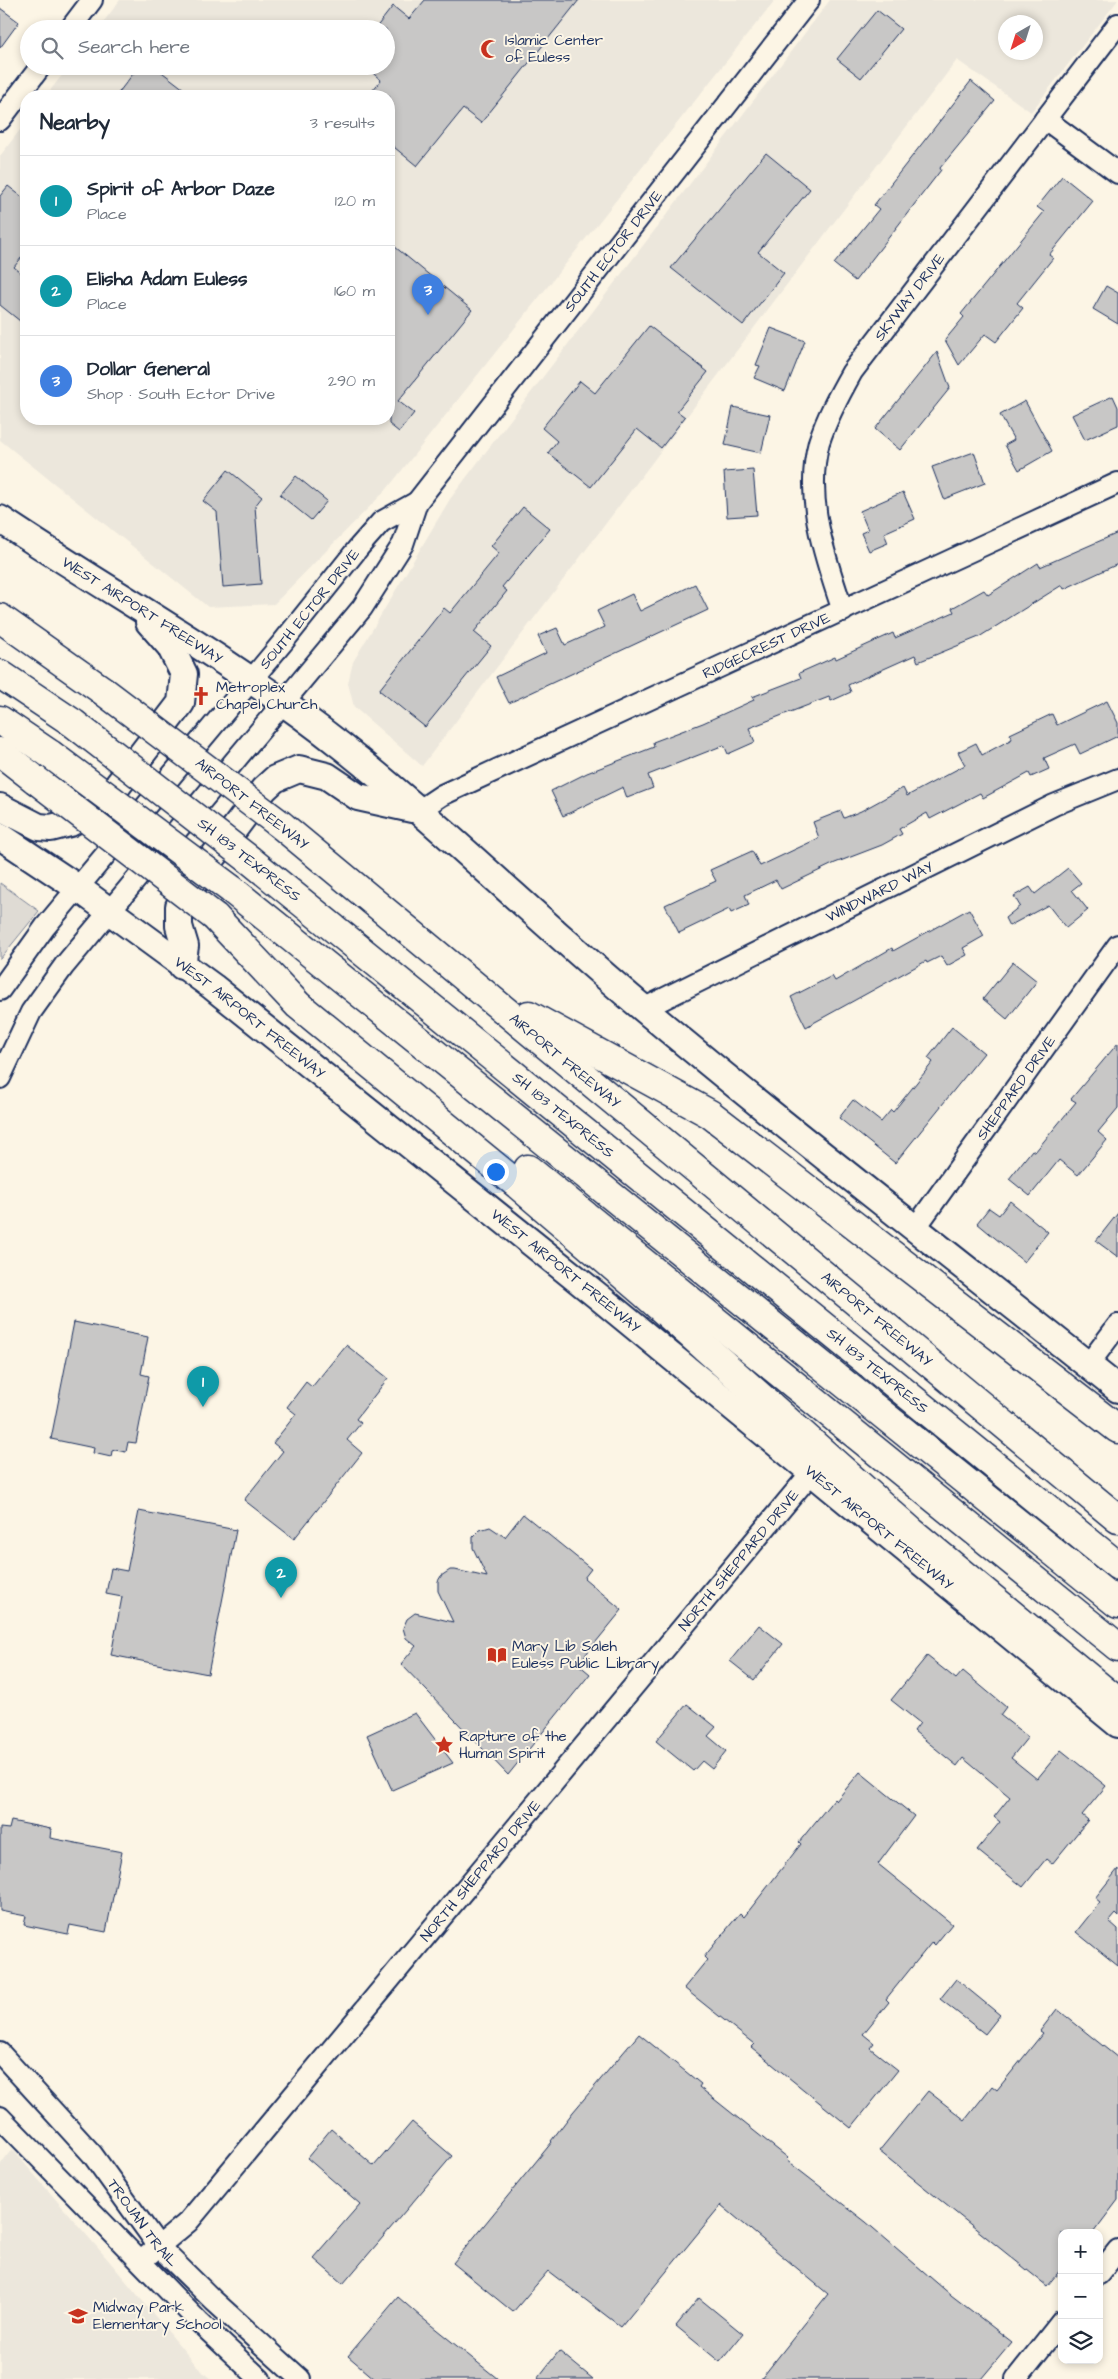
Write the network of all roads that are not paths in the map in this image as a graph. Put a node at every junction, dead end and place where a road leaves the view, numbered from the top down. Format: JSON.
{"nodes":[{"id":1,"x":92,"y":0,"type":"edge"},
{"id":2,"x":809,"y":0,"type":"edge"},
{"id":3,"x":77,"y":20,"type":"edge"},
{"id":4,"x":1118,"y":24,"type":"edge"},
{"id":5,"x":34,"y":75,"type":"edge"},
{"id":6,"x":23,"y":90,"type":"edge"},
{"id":7,"x":20,"y":94,"type":"edge"},
{"id":8,"x":1046,"y":119,"type":"junction"},
{"id":9,"x":0,"y":120,"type":"edge"},
{"id":10,"x":1118,"y":173,"type":"edge"},
{"id":11,"x":1118,"y":483,"type":"edge"},
{"id":12,"x":417,"y":502,"type":"junction"},
{"id":13,"x":0,"y":519,"type":"edge"},
{"id":14,"x":138,"y":609,"type":"junction"},
{"id":15,"x":843,"y":611,"type":"junction"},
{"id":16,"x":5,"y":621,"type":"edge"},
{"id":17,"x":0,"y":674,"type":"edge"},
{"id":18,"x":251,"y":681,"type":"junction"},
{"id":19,"x":284,"y":704,"type":"junction"},
{"id":20,"x":0,"y":720,"type":"edge"},
{"id":21,"x":0,"y":752,"type":"edge"},
{"id":22,"x":1118,"y":779,"type":"edge"},
{"id":23,"x":0,"y":807,"type":"edge"},
{"id":24,"x":418,"y":811,"type":"junction"},
{"id":25,"x":0,"y":836,"type":"edge"},
{"id":26,"x":78,"y":888,"type":"junction"},
{"id":27,"x":110,"y":911,"type":"junction"},
{"id":28,"x":215,"y":917,"type":"junction"},
{"id":29,"x":1118,"y":945,"type":"edge"},
{"id":30,"x":182,"y":966,"type":"junction"},
{"id":31,"x":473,"y":984,"type":"junction"},
{"id":32,"x":0,"y":990,"type":"edge"},
{"id":33,"x":643,"y":1009,"type":"junction"},
{"id":34,"x":0,"y":1078,"type":"edge"},
{"id":35,"x":914,"y":1230,"type":"junction"},
{"id":36,"x":1118,"y":1325,"type":"edge"},
{"id":37,"x":1088,"y":1365,"type":"junction"},
{"id":38,"x":1118,"y":1389,"type":"edge"},
{"id":39,"x":1118,"y":1429,"type":"edge"},
{"id":40,"x":811,"y":1472,"type":"junction"},
{"id":41,"x":1118,"y":1519,"type":"edge"},
{"id":42,"x":1118,"y":1566,"type":"edge"},
{"id":43,"x":1118,"y":1604,"type":"edge"},
{"id":44,"x":1118,"y":1647,"type":"edge"},
{"id":45,"x":1118,"y":1702,"type":"edge"},
{"id":46,"x":1118,"y":1724,"type":"edge"},
{"id":47,"x":0,"y":2052,"type":"edge"},
{"id":48,"x":0,"y":2117,"type":"edge"},
{"id":49,"x":159,"y":2247,"type":"junction"},
{"id":50,"x":1118,"y":2250,"type":"edge"},
{"id":51,"x":141,"y":2261,"type":"junction"},
{"id":52,"x":1103,"y":2269,"type":"edge"},
{"id":53,"x":1058,"y":2326,"type":"edge"},
{"id":54,"x":260,"y":2379,"type":"edge"},
{"id":55,"x":300,"y":2379,"type":"edge"},
{"id":56,"x":1016,"y":2379,"type":"edge"}],
"edges":[{"from":1,"to":3,"type":"street"},
{"from":2,"to":12,"type":"street","name":"SOUTH ECTOR DRIVE"},
{"from":4,"to":8,"type":"street","name":"SKYWAY DRIVE"},
{"from":5,"to":6,"type":"street"},
{"from":7,"to":9,"type":"street"},
{"from":8,"to":10,"type":"street"},
{"from":8,"to":15,"type":"street","name":"SKYWAY DRIVE"},
{"from":11,"to":15,"type":"street","name":"RIDGECREST DRIVE"},
{"from":12,"to":18,"type":"street","name":"SOUTH ECTOR DRIVE"},
{"from":12,"to":19,"type":"street","name":"SOUTH ECTOR DRIVE"},
{"from":13,"to":14,"type":"main road","name":"WEST AIRPORT FREEWAY"},
{"from":14,"to":18,"type":"main road","name":"WEST AIRPORT FREEWAY"},
{"from":14,"to":23,"type":"main road"},
{"from":15,"to":24,"type":"street","name":"RIDGECREST DRIVE"},
{"from":16,"to":31,"type":"highway","name":"AIRPORT FREEWAY","bridge":true},
{"from":17,"to":42,"type":"highway","name":"SH 183 TEXPRESS","bridge":true},
{"from":18,"to":19,"type":"main road","name":"WEST AIRPORT FREEWAY"},
{"from":18,"to":26,"type":"street","name":"SOUTH ECTOR DRIVE"},
{"from":19,"to":24,"type":"main road","name":"WEST AIRPORT FREEWAY"},
{"from":19,"to":27,"type":"street","name":"SOUTH ECTOR DRIVE"},
{"from":20,"to":43,"type":"highway","bridge":true},
{"from":21,"to":28,"type":"highway","bridge":true},
{"from":22,"to":33,"type":"street","name":"WINDWARD WAY"},
{"from":24,"to":30,"type":"main road"},
{"from":24,"to":33,"type":"main road","name":"WEST AIRPORT FREEWAY"},
{"from":25,"to":26,"type":"main road","name":"WEST AIRPORT FREEWAY"},
{"from":26,"to":27,"type":"main road","name":"WEST AIRPORT FREEWAY"},
{"from":26,"to":32,"type":"street","name":"SOUTH ECTOR DRIVE"},
{"from":27,"to":30,"type":"main road","name":"WEST AIRPORT FREEWAY"},
{"from":27,"to":34,"type":"street","name":"SOUTH ECTOR DRIVE"},
{"from":28,"to":44,"type":"highway"},
{"from":28,"to":45,"type":"highway"},
{"from":29,"to":35,"type":"street","name":"SHEPPARD DRIVE"},
{"from":30,"to":40,"type":"main road","name":"WEST AIRPORT FREEWAY"},
{"from":31,"to":39,"type":"highway"},
{"from":31,"to":41,"type":"highway","name":"AIRPORT FREEWAY"},
{"from":33,"to":35,"type":"main road","name":"WEST AIRPORT FREEWAY"},
{"from":35,"to":37,"type":"main road","name":"WEST AIRPORT FREEWAY"},
{"from":36,"to":37,"type":"street"},
{"from":37,"to":38,"type":"main road","name":"WEST AIRPORT FREEWAY"},
{"from":40,"to":46,"type":"main road","name":"WEST AIRPORT FREEWAY"},
{"from":40,"to":49,"type":"street","name":"NORTH SHEPPARD DRIVE"},
{"from":47,"to":49,"type":"street","name":"TROJAN TRAIL"},
{"from":48,"to":51,"type":"street","name":"TROJAN TRAIL"},
{"from":49,"to":51,"type":"street","name":"NORTH SHEPPARD DRIVE"},
{"from":49,"to":55,"type":"street","name":"TROJAN TRAIL"},
{"from":50,"to":52,"type":"street"},
{"from":51,"to":54,"type":"street","name":"TROJAN TRAIL"},
{"from":53,"to":56,"type":"street"}]}
